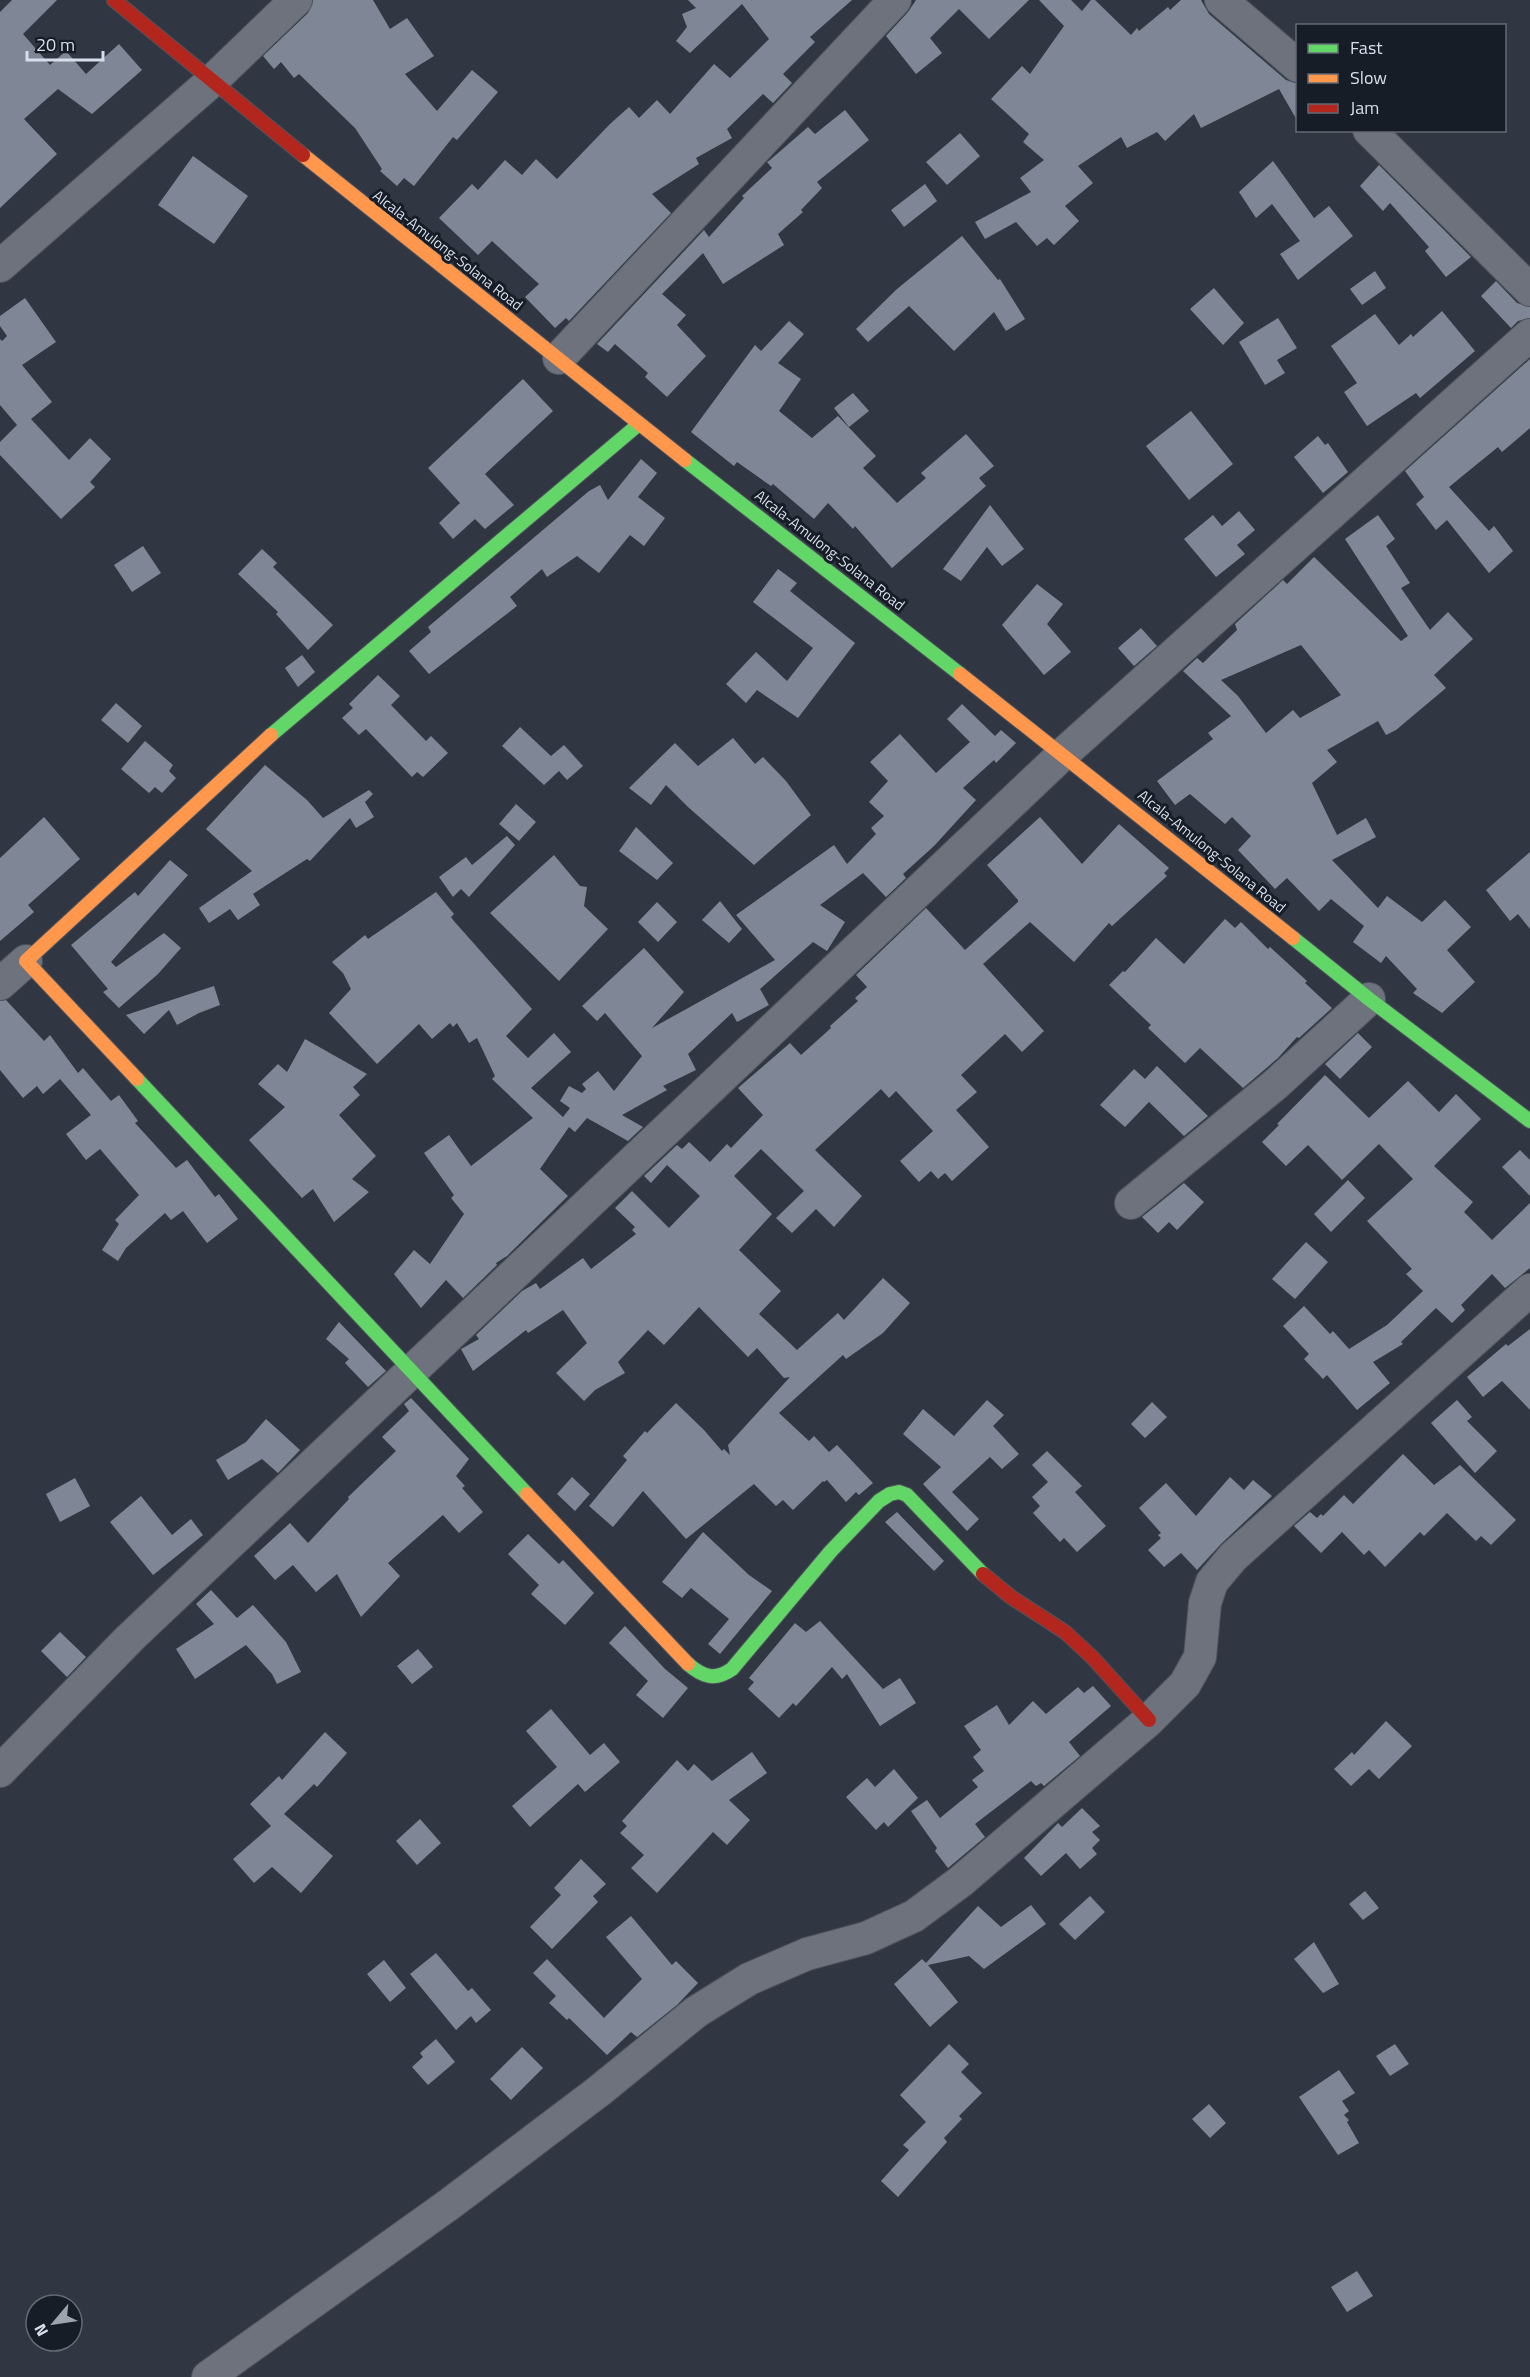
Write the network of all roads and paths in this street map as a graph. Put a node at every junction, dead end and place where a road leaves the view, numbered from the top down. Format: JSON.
{"nodes":[{"id":1,"x":114,"y":0,"type":"edge"},
{"id":2,"x":296,"y":0,"type":"edge"},
{"id":3,"x":895,"y":0,"type":"edge"},
{"id":4,"x":1221,"y":0,"type":"edge"},
{"id":5,"x":1296,"y":64,"type":"edge"},
{"id":6,"x":213,"y":80,"type":"junction"},
{"id":7,"x":1371,"y":132,"type":"edge"},
{"id":8,"x":0,"y":266,"type":"edge"},
{"id":9,"x":1530,"y":290,"type":"edge"},
{"id":10,"x":1530,"y":335,"type":"edge"},
{"id":11,"x":559,"y":358,"type":"junction"},
{"id":12,"x":639,"y":424,"type":"junction"},
{"id":13,"x":1063,"y":754,"type":"junction"},
{"id":14,"x":26,"y":961,"type":"junction"},
{"id":15,"x":0,"y":984,"type":"edge"},
{"id":16,"x":1369,"y":999,"type":"junction"},
{"id":17,"x":1530,"y":1121,"type":"edge"},
{"id":18,"x":1131,"y":1203,"type":"dead end"},
{"id":19,"x":1530,"y":1290,"type":"edge"},
{"id":20,"x":411,"y":1370,"type":"junction"},
{"id":21,"x":1149,"y":1720,"type":"junction"},
{"id":22,"x":0,"y":1771,"type":"edge"},
{"id":23,"x":208,"y":2377,"type":"edge"}],
"edges":[{"from":1,"to":6,"type":"street","name":"Alcala-Amulong-Solana Road"},
{"from":2,"to":6,"type":"street"},
{"from":3,"to":11,"type":"street"},
{"from":4,"to":5,"type":"street"},
{"from":6,"to":8,"type":"street"},
{"from":6,"to":11,"type":"street","name":"Alcala-Amulong-Solana Road"},
{"from":7,"to":9,"type":"street"},
{"from":10,"to":13,"type":"street"},
{"from":11,"to":12,"type":"street","name":"Alcala-Amulong-Solana Road"},
{"from":12,"to":13,"type":"street","name":"Alcala-Amulong-Solana Road"},
{"from":12,"to":14,"type":"street"},
{"from":13,"to":16,"type":"street","name":"Alcala-Amulong-Solana Road"},
{"from":13,"to":20,"type":"street"},
{"from":14,"to":15,"type":"street"},
{"from":14,"to":20,"type":"street"},
{"from":16,"to":17,"type":"street","name":"Alcala-Amulong-Solana Road"},
{"from":16,"to":18,"type":"street"},
{"from":19,"to":21,"type":"street"},
{"from":20,"to":21,"type":"street"},
{"from":20,"to":22,"type":"street"},
{"from":21,"to":23,"type":"street"}]}
